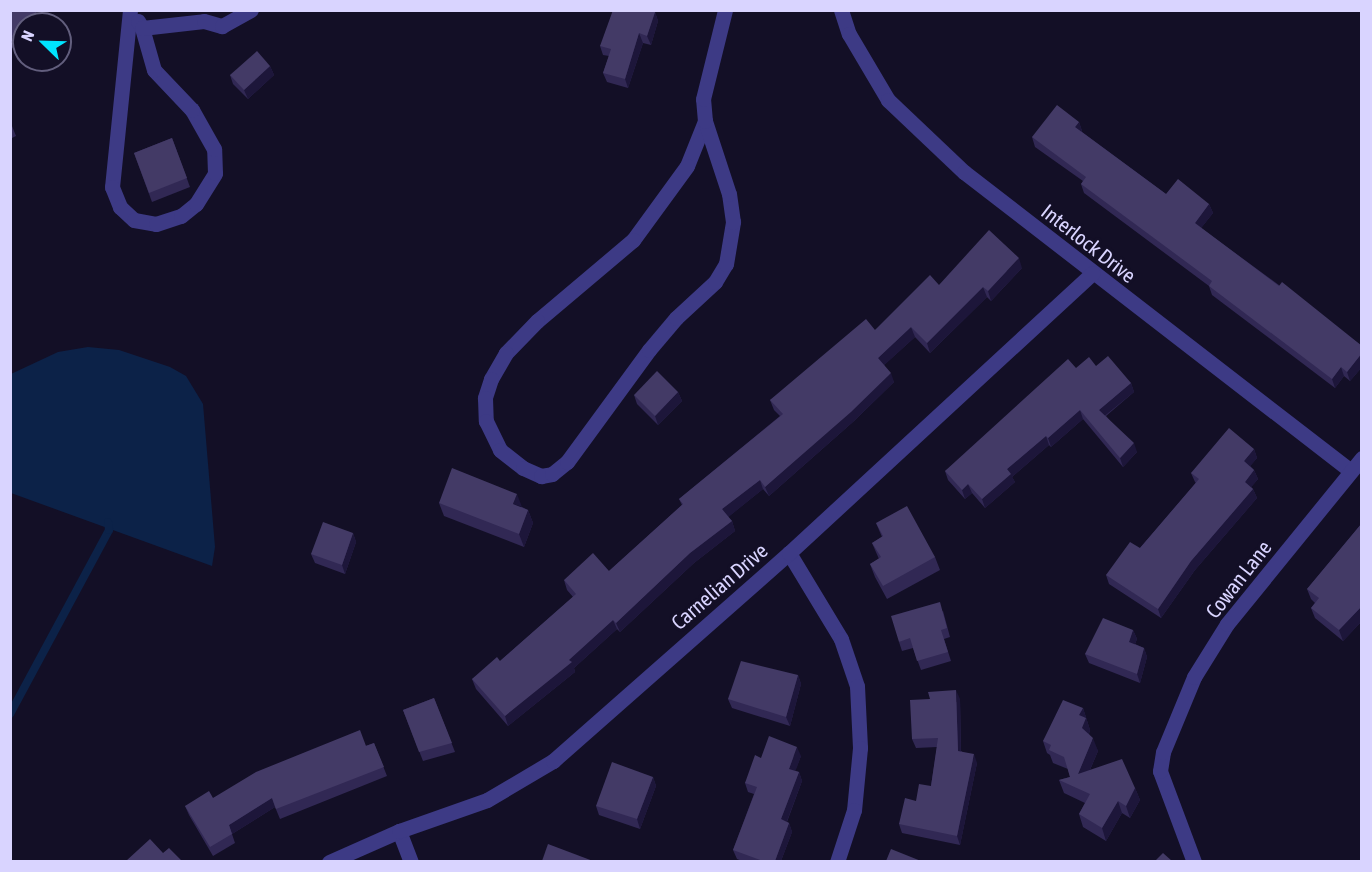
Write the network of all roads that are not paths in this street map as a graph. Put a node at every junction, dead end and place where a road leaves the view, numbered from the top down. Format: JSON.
{"nodes":[{"id":1,"x":131,"y":10,"type":"edge"},
{"id":2,"x":251,"y":10,"type":"edge"},
{"id":3,"x":725,"y":10,"type":"edge"},
{"id":4,"x":841,"y":10,"type":"edge"},
{"id":5,"x":142,"y":28,"type":"junction"},
{"id":6,"x":705,"y":121,"type":"junction"},
{"id":7,"x":1092,"y":273,"type":"junction"},
{"id":8,"x":1362,"y":458,"type":"edge"},
{"id":9,"x":1352,"y":471,"type":"junction"},
{"id":10,"x":789,"y":553,"type":"junction"},
{"id":11,"x":399,"y":831,"type":"junction"},
{"id":12,"x":329,"y":861,"type":"edge"},
{"id":13,"x":411,"y":861,"type":"edge"},
{"id":14,"x":837,"y":861,"type":"edge"},
{"id":15,"x":1194,"y":861,"type":"edge"}],
"edges":[{"from":1,"to":5,"type":"street"},
{"from":1,"to":5,"type":"street"},
{"from":2,"to":5,"type":"street"},
{"from":3,"to":6,"type":"street"},
{"from":4,"to":7,"type":"street","name":"Interlock Drive"},
{"from":6,"to":6,"type":"street"},
{"from":7,"to":9,"type":"street","name":"Interlock Drive"},
{"from":7,"to":10,"type":"street","name":"Carnelian Drive"},
{"from":8,"to":9,"type":"street","name":"Cowan Lane"},
{"from":9,"to":15,"type":"street","name":"Cowan Lane"},
{"from":10,"to":11,"type":"street","name":"Carnelian Drive"},
{"from":10,"to":14,"type":"street"},
{"from":11,"to":12,"type":"street","name":"Carnelian Drive"},
{"from":11,"to":13,"type":"street"}]}
